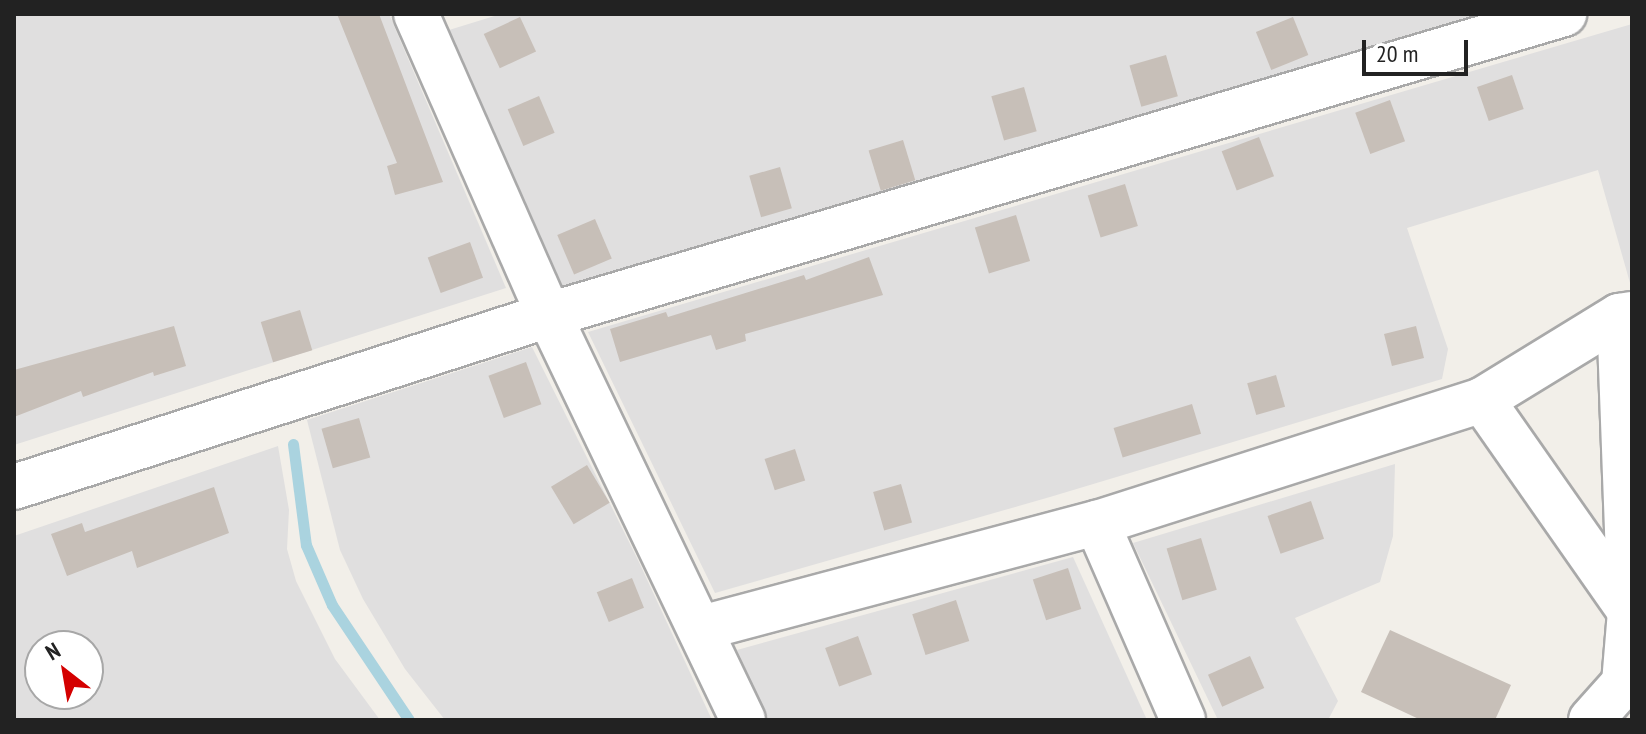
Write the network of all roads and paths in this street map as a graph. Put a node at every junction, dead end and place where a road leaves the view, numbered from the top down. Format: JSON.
{"nodes":[{"id":1,"x":416,"y":14,"type":"edge"},
{"id":2,"x":1564,"y":14,"type":"edge"},
{"id":3,"x":549,"y":315,"type":"junction"},
{"id":4,"x":1625,"y":315,"type":"edge"},
{"id":5,"x":1482,"y":400,"type":"junction"},
{"id":6,"x":14,"y":487,"type":"edge"},
{"id":7,"x":1097,"y":523,"type":"junction"},
{"id":8,"x":1629,"y":542,"type":"edge"},
{"id":9,"x":1630,"y":612,"type":"edge"},
{"id":10,"x":701,"y":628,"type":"junction"},
{"id":11,"x":743,"y":720,"type":"edge"},
{"id":12,"x":1183,"y":720,"type":"edge"},
{"id":13,"x":1591,"y":720,"type":"edge"}],
"edges":[{"from":1,"to":3,"type":"street"},
{"from":2,"to":3,"type":"street"},
{"from":3,"to":6,"type":"street"},
{"from":3,"to":10,"type":"street"},
{"from":4,"to":5,"type":"street"},
{"from":4,"to":8,"type":"street"},
{"from":5,"to":7,"type":"street"},
{"from":5,"to":9,"type":"street"},
{"from":7,"to":10,"type":"street"},
{"from":7,"to":12,"type":"street"},
{"from":8,"to":9,"type":"street"},
{"from":9,"to":13,"type":"street"},
{"from":10,"to":11,"type":"street"}]}
